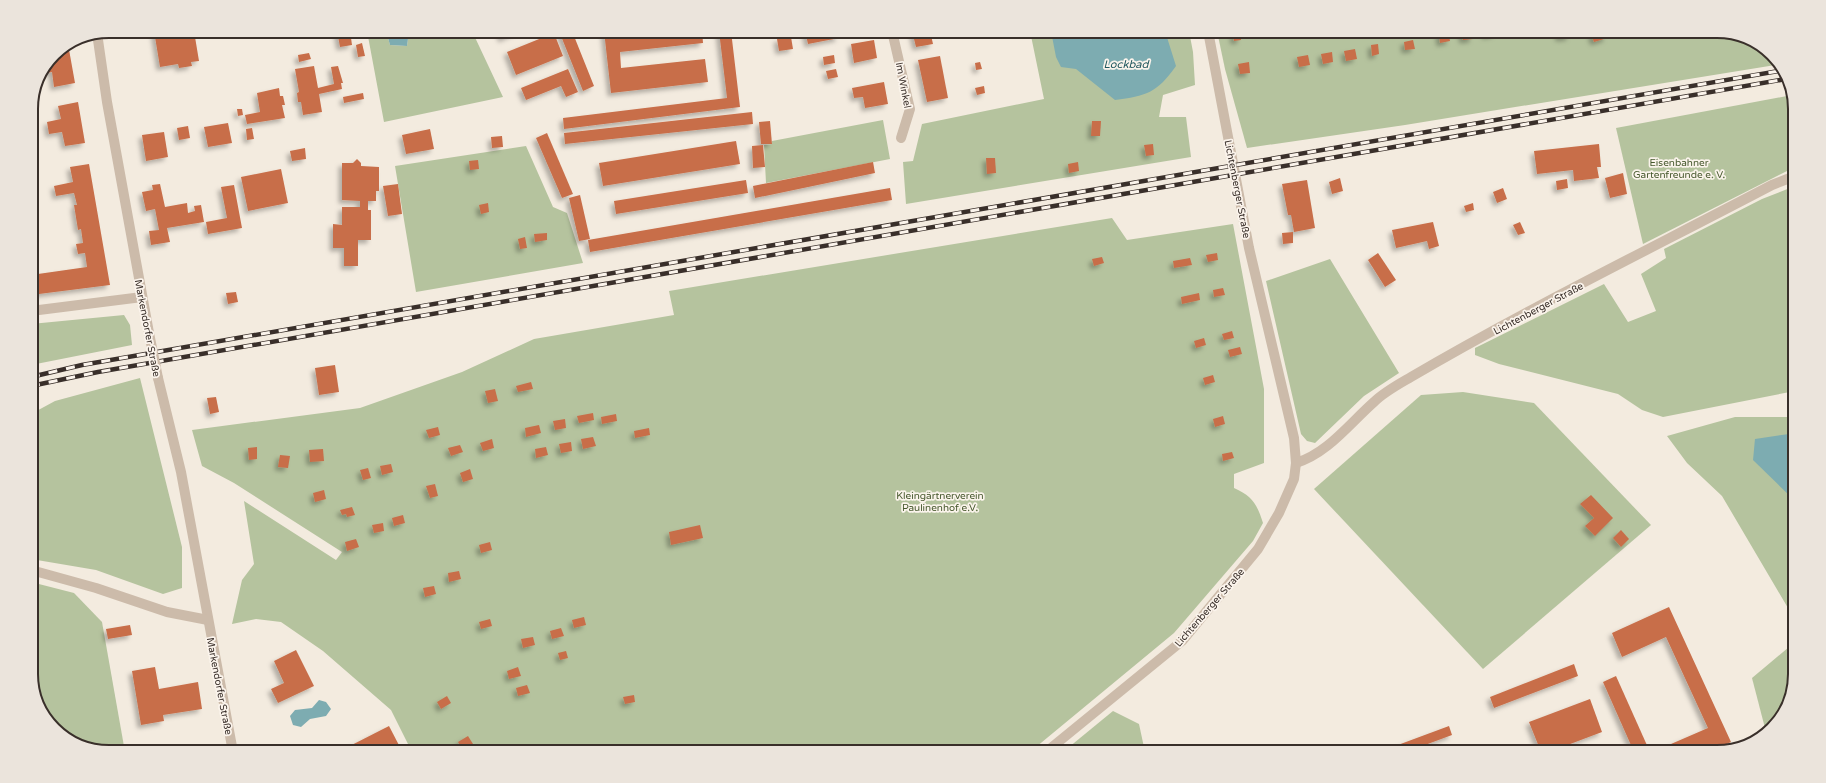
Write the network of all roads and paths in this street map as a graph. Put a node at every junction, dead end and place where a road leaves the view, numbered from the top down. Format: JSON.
{"nodes":[{"id":1,"x":894,"y":38,"type":"edge"},
{"id":2,"x":1209,"y":38,"type":"edge"},
{"id":3,"x":98,"y":39,"type":"edge"},
{"id":4,"x":901,"y":138,"type":"dead end"},
{"id":5,"x":1788,"y":179,"type":"edge"},
{"id":6,"x":142,"y":297,"type":"junction"},
{"id":7,"x":38,"y":310,"type":"edge"},
{"id":8,"x":1296,"y":463,"type":"junction"},
{"id":9,"x":38,"y":572,"type":"edge"},
{"id":10,"x":208,"y":620,"type":"junction"},
{"id":11,"x":232,"y":745,"type":"edge"},
{"id":12,"x":1055,"y":745,"type":"edge"}],
"edges":[{"from":1,"to":4,"type":"street","name":"Im Winkel"},
{"from":2,"to":8,"type":"street","name":"Lichtenberger Straße"},
{"from":3,"to":6,"type":"street","name":"Markendorfer Straße"},
{"from":5,"to":8,"type":"street","name":"Lichtenberger Straße"},
{"from":6,"to":7,"type":"street"},
{"from":6,"to":10,"type":"street","name":"Markendorfer Straße","bridge":true},
{"from":8,"to":12,"type":"street","name":"Lichtenberger Straße"},
{"from":9,"to":10,"type":"street"},
{"from":10,"to":11,"type":"street","name":"Markendorfer Straße"}]}
